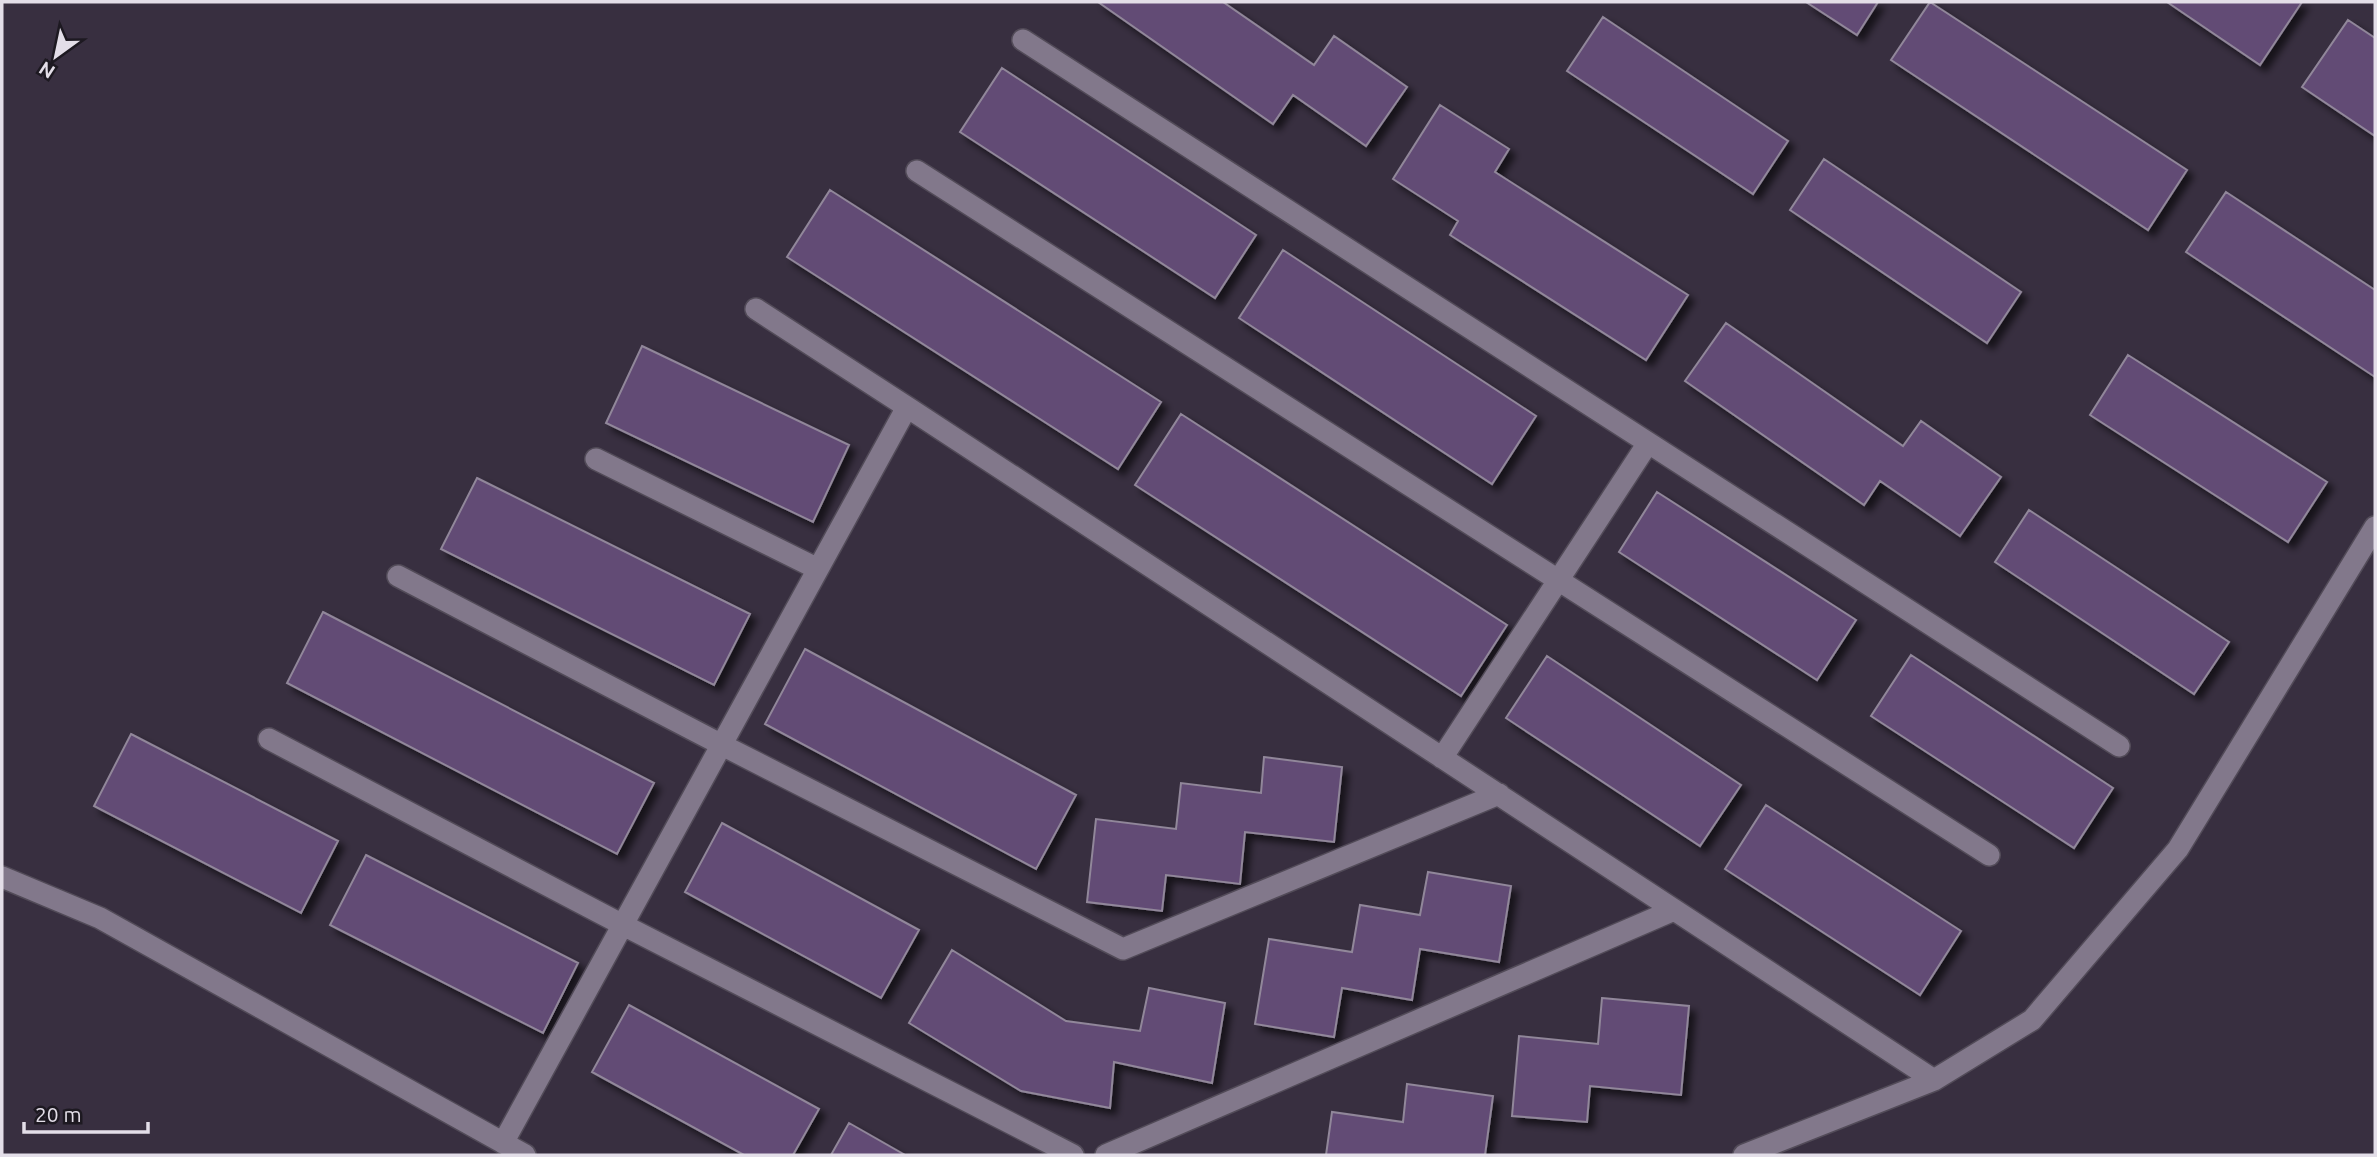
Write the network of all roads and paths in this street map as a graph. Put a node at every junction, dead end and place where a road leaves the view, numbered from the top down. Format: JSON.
{"nodes":[{"id":1,"x":1023,"y":40,"type":"dead end"},
{"id":2,"x":917,"y":171,"type":"dead end"},
{"id":3,"x":756,"y":309,"type":"dead end"},
{"id":4,"x":907,"y":407,"type":"junction"},
{"id":5,"x":1648,"y":443,"type":"junction"},
{"id":6,"x":596,"y":459,"type":"dead end"},
{"id":7,"x":2375,"y":527,"type":"edge"},
{"id":8,"x":818,"y":569,"type":"junction"},
{"id":9,"x":398,"y":576,"type":"dead end"},
{"id":10,"x":1559,"y":580,"type":"junction"},
{"id":11,"x":269,"y":739,"type":"dead end"},
{"id":12,"x":722,"y":745,"type":"junction"},
{"id":13,"x":2119,"y":746,"type":"dead end"},
{"id":14,"x":1442,"y":758,"type":"junction"},
{"id":15,"x":1499,"y":794,"type":"junction"},
{"id":16,"x":1989,"y":855,"type":"dead end"},
{"id":17,"x":2,"y":877,"type":"edge"},
{"id":18,"x":1674,"y":910,"type":"junction"},
{"id":19,"x":623,"y":925,"type":"junction"},
{"id":20,"x":1934,"y":1080,"type":"junction"},
{"id":21,"x":503,"y":1143,"type":"junction"},
{"id":22,"x":525,"y":1155,"type":"edge"},
{"id":23,"x":1073,"y":1155,"type":"edge"},
{"id":24,"x":1105,"y":1155,"type":"edge"},
{"id":25,"x":1745,"y":1155,"type":"edge"}],
"edges":[{"from":1,"to":5,"type":"street"},
{"from":2,"to":10,"type":"street"},
{"from":3,"to":4,"type":"street"},
{"from":4,"to":8,"type":"street"},
{"from":4,"to":14,"type":"street"},
{"from":5,"to":10,"type":"street"},
{"from":5,"to":13,"type":"street"},
{"from":6,"to":8,"type":"street"},
{"from":7,"to":20,"type":"street"},
{"from":8,"to":12,"type":"street"},
{"from":9,"to":12,"type":"street"},
{"from":10,"to":14,"type":"street"},
{"from":10,"to":16,"type":"street"},
{"from":11,"to":19,"type":"street"},
{"from":12,"to":15,"type":"street"},
{"from":12,"to":19,"type":"street"},
{"from":14,"to":15,"type":"street"},
{"from":15,"to":18,"type":"street"},
{"from":17,"to":21,"type":"street"},
{"from":18,"to":20,"type":"street"},
{"from":18,"to":24,"type":"street"},
{"from":19,"to":21,"type":"street"},
{"from":19,"to":23,"type":"street"},
{"from":20,"to":25,"type":"street"},
{"from":21,"to":22,"type":"street"}]}
